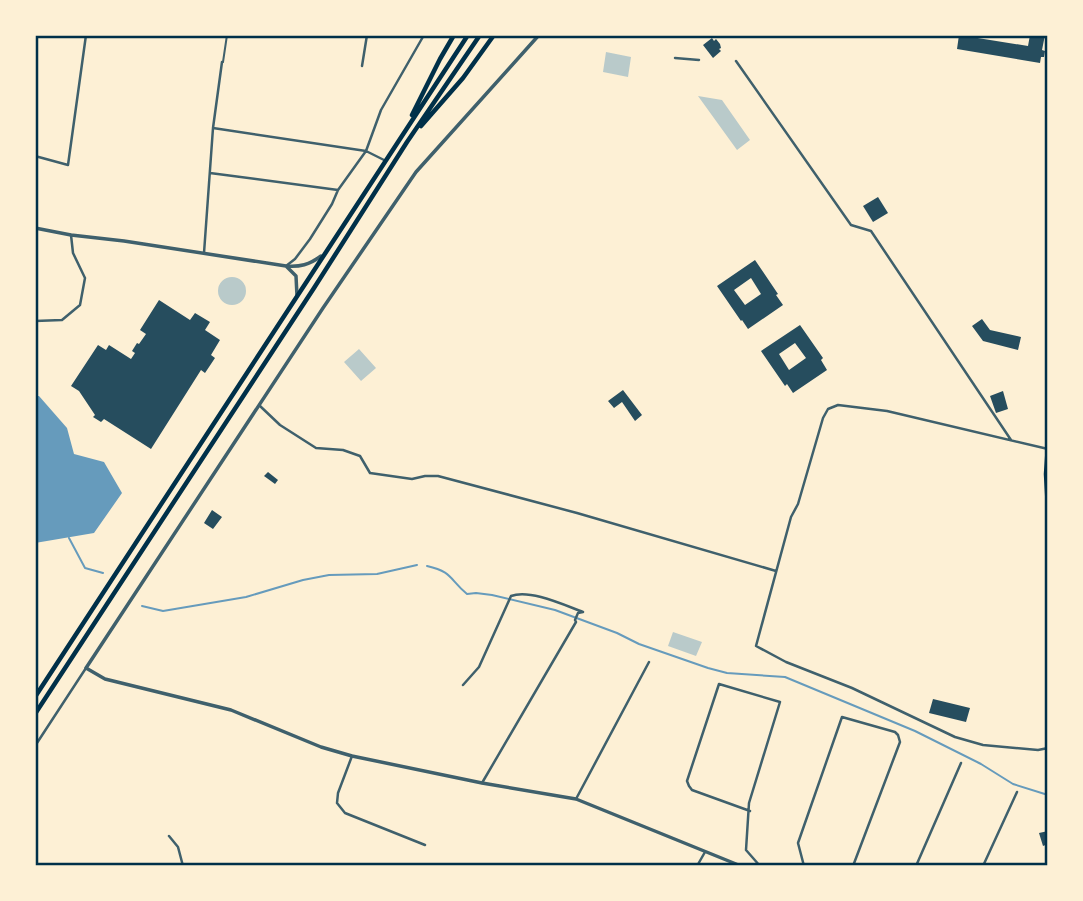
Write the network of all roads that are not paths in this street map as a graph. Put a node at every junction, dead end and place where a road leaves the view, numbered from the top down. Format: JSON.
{"nodes":[{"id":1,"x":86,"y":35,"type":"edge"},
{"id":2,"x":227,"y":35,"type":"edge"},
{"id":3,"x":367,"y":35,"type":"edge"},
{"id":4,"x":424,"y":35,"type":"edge"},
{"id":5,"x":454,"y":35,"type":"edge"},
{"id":6,"x":468,"y":35,"type":"edge"},
{"id":7,"x":480,"y":35,"type":"edge"},
{"id":8,"x":494,"y":35,"type":"edge"},
{"id":9,"x":539,"y":35,"type":"edge"},
{"id":10,"x":675,"y":58,"type":"dead end"},
{"id":11,"x":699,"y":60,"type":"dead end"},
{"id":12,"x":736,"y":61,"type":"dead end"},
{"id":13,"x":222,"y":62,"type":"joint"},
{"id":14,"x":362,"y":66,"type":"dead end"},
{"id":15,"x":407,"y":127,"type":"junction"},
{"id":16,"x":213,"y":128,"type":"junction"},
{"id":17,"x":407,"y":142,"type":"junction"},
{"id":18,"x":366,"y":150,"type":"junction"},
{"id":19,"x":35,"y":156,"type":"edge"},
{"id":20,"x":385,"y":161,"type":"junction"},
{"id":21,"x":210,"y":173,"type":"junction"},
{"id":22,"x":338,"y":190,"type":"junction"},
{"id":23,"x":35,"y":228,"type":"edge"},
{"id":24,"x":71,"y":235,"type":"junction"},
{"id":25,"x":204,"y":253,"type":"junction"},
{"id":26,"x":325,"y":254,"type":"junction"},
{"id":27,"x":286,"y":266,"type":"junction"},
{"id":28,"x":296,"y":296,"type":"junction"},
{"id":29,"x":35,"y":321,"type":"edge"},
{"id":30,"x":260,"y":406,"type":"junction"},
{"id":31,"x":1012,"y":440,"type":"junction"},
{"id":32,"x":1048,"y":447,"type":"edge"},
{"id":33,"x":1047,"y":474,"type":"edge"},
{"id":34,"x":1048,"y":509,"type":"edge"},
{"id":35,"x":776,"y":571,"type":"junction"},
{"id":36,"x":649,"y":662,"type":"dead end"},
{"id":37,"x":86,"y":668,"type":"junction"},
{"id":38,"x":463,"y":685,"type":"dead end"},
{"id":39,"x":35,"y":697,"type":"edge"},
{"id":40,"x":35,"y":714,"type":"edge"},
{"id":41,"x":35,"y":746,"type":"edge"},
{"id":42,"x":1048,"y":748,"type":"edge"},
{"id":43,"x":352,"y":757,"type":"junction"},
{"id":44,"x":961,"y":763,"type":"dead end"},
{"id":45,"x":482,"y":783,"type":"junction"},
{"id":46,"x":1017,"y":792,"type":"dead end"},
{"id":47,"x":576,"y":799,"type":"junction"},
{"id":48,"x":750,"y":811,"type":"junction"},
{"id":49,"x":169,"y":836,"type":"dead end"},
{"id":50,"x":425,"y":845,"type":"dead end"},
{"id":51,"x":705,"y":852,"type":"junction"},
{"id":52,"x":740,"y":865,"type":"edge"},
{"id":53,"x":183,"y":866,"type":"edge"},
{"id":54,"x":697,"y":866,"type":"edge"},
{"id":55,"x":760,"y":866,"type":"edge"},
{"id":56,"x":804,"y":866,"type":"edge"},
{"id":57,"x":853,"y":866,"type":"edge"},
{"id":58,"x":916,"y":866,"type":"edge"},
{"id":59,"x":983,"y":866,"type":"edge"}],
"edges":[{"from":1,"to":19,"type":"street"},
{"from":2,"to":13,"type":"lane"},
{"from":3,"to":14,"type":"street"},
{"from":4,"to":18,"type":"street"},
{"from":5,"to":15,"type":"main road"},
{"from":6,"to":15,"type":"main road"},
{"from":7,"to":17,"type":"main road"},
{"from":8,"to":17,"type":"main road"},
{"from":9,"to":30,"type":"street"},
{"from":10,"to":11,"type":"street"},
{"from":12,"to":31,"type":"street"},
{"from":13,"to":16,"type":"street"},
{"from":15,"to":20,"type":"main road"},
{"from":16,"to":18,"type":"street"},
{"from":16,"to":21,"type":"street"},
{"from":17,"to":40,"type":"main road"},
{"from":18,"to":20,"type":"street"},
{"from":18,"to":22,"type":"street"},
{"from":20,"to":26,"type":"main road"},
{"from":21,"to":22,"type":"street"},
{"from":21,"to":25,"type":"street"},
{"from":22,"to":27,"type":"street"},
{"from":23,"to":24,"type":"street"},
{"from":24,"to":25,"type":"street"},
{"from":24,"to":29,"type":"street"},
{"from":25,"to":27,"type":"street"},
{"from":26,"to":27,"type":"street"},
{"from":26,"to":28,"type":"main road"},
{"from":27,"to":28,"type":"street"},
{"from":28,"to":39,"type":"main road"},
{"from":30,"to":35,"type":"street"},
{"from":30,"to":37,"type":"street"},
{"from":31,"to":32,"type":"street"},
{"from":31,"to":35,"type":"street"},
{"from":32,"to":33,"type":"main road"},
{"from":33,"to":34,"type":"main road"},
{"from":35,"to":42,"type":"street"},
{"from":36,"to":47,"type":"street"},
{"from":37,"to":41,"type":"street"},
{"from":37,"to":43,"type":"street"},
{"from":38,"to":45,"type":"street"},
{"from":43,"to":45,"type":"street"},
{"from":43,"to":50,"type":"street"},
{"from":44,"to":58,"type":"street"},
{"from":45,"to":47,"type":"street"},
{"from":46,"to":59,"type":"street"},
{"from":47,"to":51,"type":"street"},
{"from":48,"to":48,"type":"street"},
{"from":48,"to":55,"type":"street"},
{"from":49,"to":53,"type":"street"},
{"from":51,"to":52,"type":"street"},
{"from":51,"to":54,"type":"street"},
{"from":56,"to":57,"type":"street"}]}
